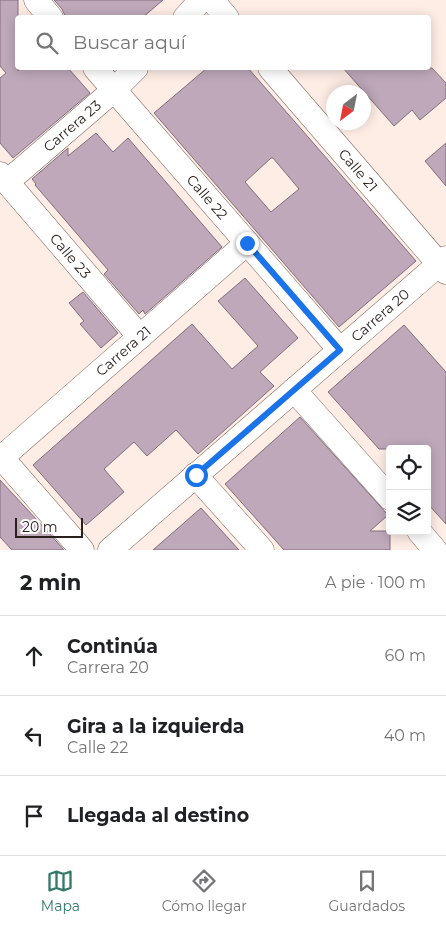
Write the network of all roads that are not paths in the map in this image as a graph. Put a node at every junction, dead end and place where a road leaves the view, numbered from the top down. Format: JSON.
{"nodes":[{"id":1,"x":36,"y":0,"type":"edge"},
{"id":2,"x":201,"y":0,"type":"edge"},
{"id":3,"x":212,"y":0,"type":"edge"},
{"id":4,"x":48,"y":15,"type":"edge"},
{"id":5,"x":188,"y":15,"type":"edge"},
{"id":6,"x":224,"y":15,"type":"edge"},
{"id":7,"x":97,"y":70,"type":"edge"},
{"id":8,"x":134,"y":70,"type":"edge"},
{"id":9,"x":272,"y":70,"type":"edge"},
{"id":10,"x":114,"y":90,"type":"junction"},
{"id":11,"x":3,"y":178,"type":"edge"},
{"id":12,"x":247,"y":243,"type":"junction"},
{"id":13,"x":444,"y":264,"type":"edge"},
{"id":14,"x":140,"y":337,"type":"junction"},
{"id":15,"x":340,"y":350,"type":"junction"},
{"id":16,"x":294,"y":390,"type":"junction"},
{"id":17,"x":1,"y":458,"type":"edge"},
{"id":18,"x":196,"y":475,"type":"junction"},
{"id":19,"x":386,"y":494,"type":"edge"},
{"id":20,"x":422,"y":535,"type":"edge"},
{"id":21,"x":82,"y":550,"type":"edge"},
{"id":22,"x":110,"y":550,"type":"edge"},
{"id":23,"x":262,"y":550,"type":"edge"},
{"id":24,"x":435,"y":550,"type":"edge"}],
"edges":[{"from":1,"to":4,"type":"street"},
{"from":2,"to":5,"type":"street"},
{"from":3,"to":6,"type":"street"},
{"from":7,"to":10,"type":"street","name":"Calle 22"},
{"from":8,"to":10,"type":"street","name":"Carrera 23"},
{"from":9,"to":13,"type":"street","name":"Calle 21"},
{"from":10,"to":11,"type":"street","name":"Carrera 23"},
{"from":10,"to":12,"type":"street","name":"Calle 22"},
{"from":11,"to":14,"type":"street","name":"Calle 23"},
{"from":12,"to":14,"type":"street","name":"Carrera 21"},
{"from":12,"to":15,"type":"street","name":"Calle 22"},
{"from":13,"to":15,"type":"street","name":"Carrera 20"},
{"from":14,"to":17,"type":"street","name":"Carrera 21"},
{"from":15,"to":16,"type":"street","name":"Carrera 20"},
{"from":16,"to":18,"type":"street","name":"Carrera 20"},
{"from":16,"to":19,"type":"street"},
{"from":17,"to":21,"type":"street"},
{"from":18,"to":22,"type":"street","name":"Carrera 20"},
{"from":18,"to":23,"type":"street"},
{"from":20,"to":24,"type":"street"}]}
